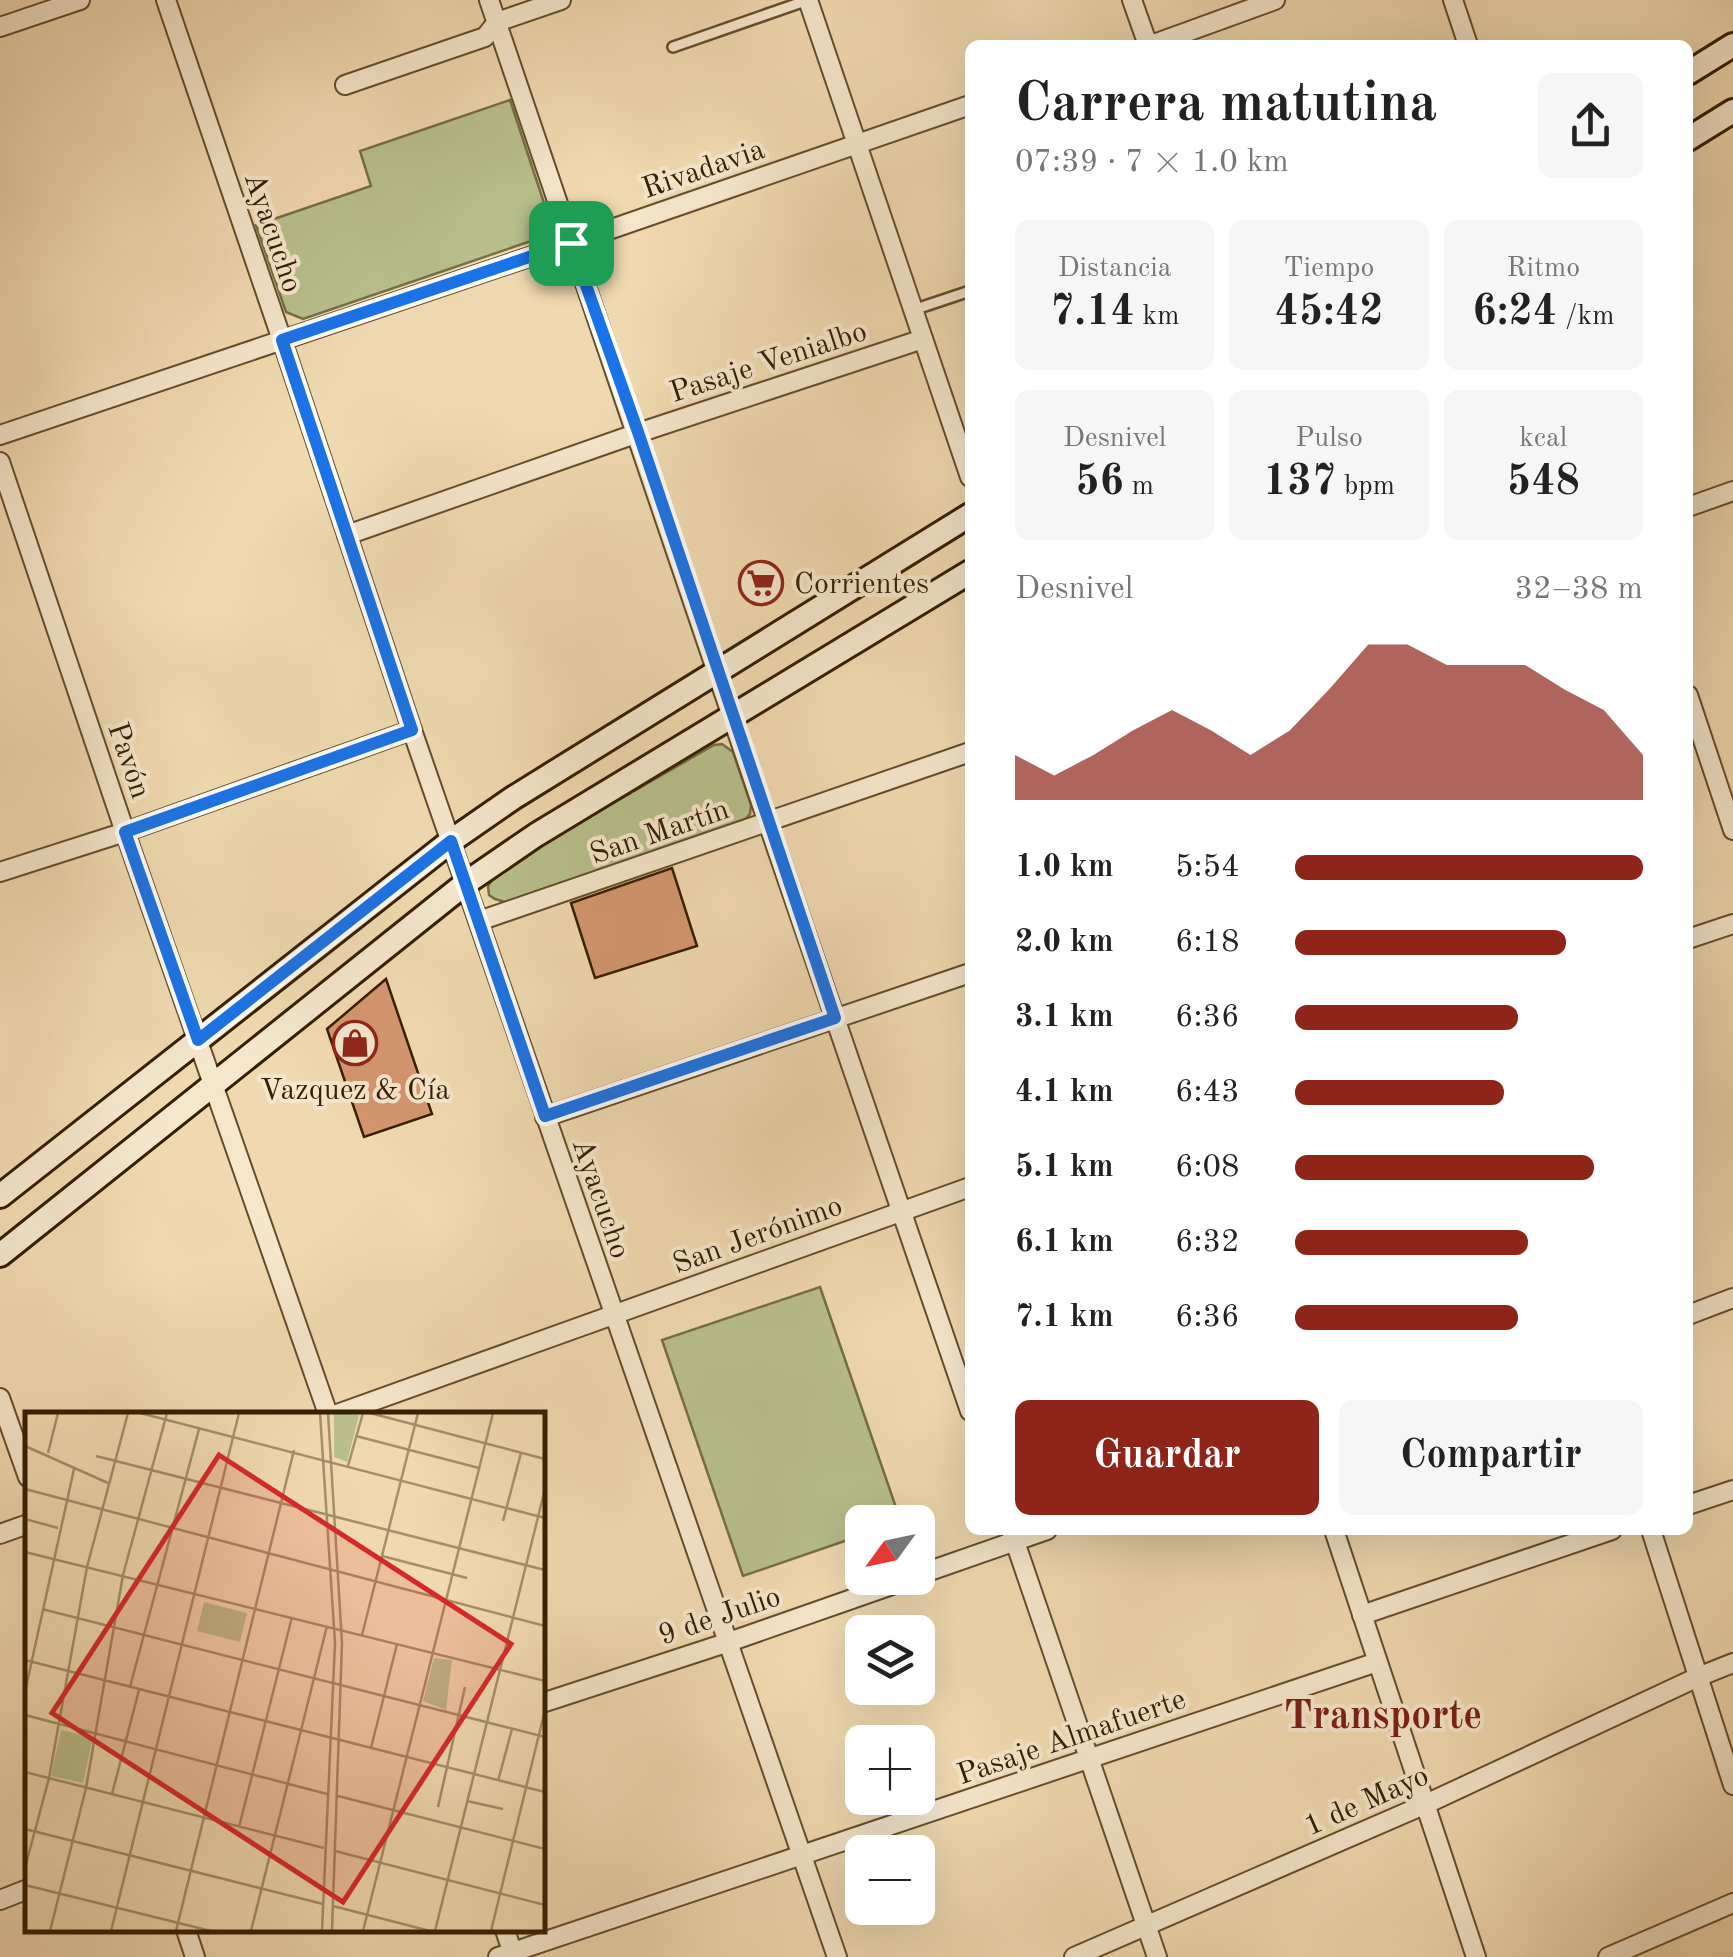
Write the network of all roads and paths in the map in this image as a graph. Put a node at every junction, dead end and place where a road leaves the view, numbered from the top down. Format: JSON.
{"nodes":[{"id":1,"x":80,"y":0,"type":"edge"},
{"id":2,"x":166,"y":0,"type":"edge"},
{"id":3,"x":490,"y":0,"type":"edge"},
{"id":4,"x":561,"y":0,"type":"edge"},
{"id":5,"x":808,"y":0,"type":"edge"},
{"id":6,"x":1132,"y":0,"type":"edge"},
{"id":7,"x":1275,"y":0,"type":"edge"},
{"id":8,"x":1453,"y":0,"type":"edge"},
{"id":9,"x":497,"y":22,"type":"junction"},
{"id":10,"x":0,"y":27,"type":"edge"},
{"id":11,"x":1147,"y":40,"type":"edge"},
{"id":12,"x":1163,"y":40,"type":"edge"},
{"id":13,"x":1466,"y":40,"type":"edge"},
{"id":14,"x":1733,"y":45,"type":"edge"},
{"id":15,"x":672,"y":47,"type":"dead end"},
{"id":16,"x":1693,"y":69,"type":"edge"},
{"id":17,"x":344,"y":85,"type":"dead end"},
{"id":18,"x":965,"y":107,"type":"edge"},
{"id":19,"x":1733,"y":110,"type":"edge"},
{"id":20,"x":1693,"y":135,"type":"edge"},
{"id":21,"x":856,"y":143,"type":"junction"},
{"id":22,"x":571,"y":243,"type":"junction"},
{"id":23,"x":965,"y":293,"type":"edge"},
{"id":24,"x":912,"y":310,"type":"junction"},
{"id":25,"x":922,"y":339,"type":"junction"},
{"id":26,"x":282,"y":340,"type":"junction"},
{"id":27,"x":638,"y":432,"type":"junction"},
{"id":28,"x":0,"y":435,"type":"edge"},
{"id":29,"x":0,"y":462,"type":"edge"},
{"id":30,"x":965,"y":463,"type":"edge"},
{"id":31,"x":1733,"y":491,"type":"edge"},
{"id":32,"x":1693,"y":505,"type":"edge"},
{"id":33,"x":965,"y":518,"type":"edge"},
{"id":34,"x":348,"y":534,"type":"junction"},
{"id":35,"x":965,"y":575,"type":"edge"},
{"id":36,"x":717,"y":671,"type":"junction"},
{"id":37,"x":733,"y":717,"type":"junction"},
{"id":38,"x":1693,"y":725,"type":"edge"},
{"id":39,"x":412,"y":730,"type":"junction"},
{"id":40,"x":965,"y":754,"type":"edge"},
{"id":41,"x":768,"y":823,"type":"junction"},
{"id":42,"x":1733,"y":830,"type":"edge"},
{"id":43,"x":125,"y":832,"type":"junction"},
{"id":44,"x":451,"y":841,"type":"junction"},
{"id":45,"x":0,"y":872,"type":"edge"},
{"id":46,"x":466,"y":883,"type":"junction"},
{"id":47,"x":479,"y":921,"type":"junction"},
{"id":48,"x":1733,"y":924,"type":"edge"},
{"id":49,"x":1693,"y":937,"type":"edge"},
{"id":50,"x":965,"y":975,"type":"edge"},
{"id":51,"x":835,"y":1018,"type":"junction"},
{"id":52,"x":198,"y":1040,"type":"junction"},
{"id":53,"x":215,"y":1086,"type":"junction"},
{"id":54,"x":545,"y":1116,"type":"junction"},
{"id":55,"x":965,"y":1189,"type":"edge"},
{"id":56,"x":0,"y":1196,"type":"edge"},
{"id":57,"x":901,"y":1211,"type":"junction"},
{"id":58,"x":0,"y":1256,"type":"edge"},
{"id":59,"x":1733,"y":1298,"type":"edge"},
{"id":60,"x":1693,"y":1312,"type":"edge"},
{"id":61,"x":614,"y":1316,"type":"junction"},
{"id":62,"x":965,"y":1397,"type":"edge"},
{"id":63,"x":0,"y":1398,"type":"edge"},
{"id":64,"x":327,"y":1412,"type":"edge"},
{"id":65,"x":342,"y":1412,"type":"edge"},
{"id":66,"x":25,"y":1469,"type":"edge"},
{"id":67,"x":1733,"y":1490,"type":"edge"},
{"id":68,"x":1693,"y":1503,"type":"edge"},
{"id":69,"x":25,"y":1525,"type":"edge"},
{"id":70,"x":0,"y":1534,"type":"edge"},
{"id":71,"x":1336,"y":1535,"type":"edge"},
{"id":72,"x":1597,"y":1535,"type":"edge"},
{"id":73,"x":1653,"y":1535,"type":"edge"},
{"id":74,"x":1013,"y":1536,"type":"edge"},
{"id":75,"x":935,"y":1568,"type":"edge"},
{"id":76,"x":861,"y":1595,"type":"edge"},
{"id":77,"x":1362,"y":1615,"type":"junction"},
{"id":78,"x":729,"y":1642,"type":"junction"},
{"id":79,"x":1377,"y":1662,"type":"junction"},
{"id":80,"x":1733,"y":1664,"type":"edge"},
{"id":81,"x":1698,"y":1677,"type":"junction"},
{"id":82,"x":545,"y":1702,"type":"edge"},
{"id":83,"x":1088,"y":1760,"type":"junction"},
{"id":84,"x":1733,"y":1785,"type":"edge"},
{"id":85,"x":1426,"y":1804,"type":"junction"},
{"id":86,"x":803,"y":1856,"type":"junction"},
{"id":87,"x":25,"y":1891,"type":"edge"},
{"id":88,"x":0,"y":1900,"type":"edge"},
{"id":89,"x":1733,"y":1904,"type":"edge"},
{"id":90,"x":1147,"y":1927,"type":"junction"},
{"id":91,"x":187,"y":1932,"type":"edge"},
{"id":92,"x":508,"y":1955,"type":"edge"},
{"id":93,"x":195,"y":1957,"type":"edge"},
{"id":94,"x":838,"y":1957,"type":"edge"},
{"id":95,"x":1074,"y":1957,"type":"edge"},
{"id":96,"x":1156,"y":1957,"type":"edge"},
{"id":97,"x":1476,"y":1957,"type":"edge"},
{"id":98,"x":1608,"y":1957,"type":"edge"}],
"edges":[{"from":1,"to":10,"type":"street"},
{"from":2,"to":26,"type":"street","name":"Ayacucho"},
{"from":3,"to":9,"type":"street"},
{"from":4,"to":9,"type":"street"},
{"from":5,"to":15,"type":"lane"},
{"from":5,"to":21,"type":"street"},
{"from":6,"to":11,"type":"street"},
{"from":7,"to":12,"type":"street"},
{"from":8,"to":13,"type":"street"},
{"from":9,"to":17,"type":"street"},
{"from":9,"to":22,"type":"street"},
{"from":14,"to":16,"type":"main road"},
{"from":18,"to":21,"type":"street","name":"Rivadavia"},
{"from":19,"to":20,"type":"main road"},
{"from":21,"to":22,"type":"street","name":"Rivadavia"},
{"from":21,"to":24,"type":"street"},
{"from":22,"to":26,"type":"street","name":"Rivadavia"},
{"from":22,"to":27,"type":"street"},
{"from":23,"to":24,"type":"lane"},
{"from":24,"to":25,"type":"street"},
{"from":25,"to":27,"type":"street","name":"Pasaje Venialbo"},
{"from":25,"to":30,"type":"street"},
{"from":26,"to":28,"type":"street","name":"Rivadavia"},
{"from":26,"to":34,"type":"street","name":"Ayacucho"},
{"from":27,"to":34,"type":"street","name":"Pasaje Venialbo"},
{"from":27,"to":36,"type":"street"},
{"from":29,"to":43,"type":"street","name":"Pavón"},
{"from":31,"to":32,"type":"street"},
{"from":33,"to":36,"type":"main road"},
{"from":34,"to":39,"type":"street","name":"Ayacucho"},
{"from":35,"to":37,"type":"main road"},
{"from":36,"to":37,"type":"street"},
{"from":36,"to":44,"type":"main road"},
{"from":37,"to":41,"type":"street"},
{"from":37,"to":46,"type":"main road"},
{"from":38,"to":42,"type":"street"},
{"from":39,"to":43,"type":"street"},
{"from":39,"to":44,"type":"street","name":"Ayacucho"},
{"from":40,"to":41,"type":"street","name":"San Martín"},
{"from":41,"to":47,"type":"street","name":"San Martín"},
{"from":41,"to":51,"type":"street"},
{"from":43,"to":45,"type":"street"},
{"from":43,"to":52,"type":"street","name":"Pavón"},
{"from":44,"to":46,"type":"street","name":"Ayacucho"},
{"from":44,"to":52,"type":"main road"},
{"from":46,"to":47,"type":"street","name":"Ayacucho"},
{"from":46,"to":53,"type":"main road"},
{"from":47,"to":54,"type":"street","name":"Ayacucho"},
{"from":48,"to":49,"type":"street"},
{"from":50,"to":51,"type":"street"},
{"from":51,"to":54,"type":"street"},
{"from":51,"to":57,"type":"street"},
{"from":52,"to":53,"type":"street","name":"Pavón"},
{"from":52,"to":56,"type":"main road"},
{"from":53,"to":58,"type":"main road"},
{"from":53,"to":64,"type":"street","name":"Pavón"},
{"from":54,"to":61,"type":"street","name":"Ayacucho"},
{"from":55,"to":57,"type":"street","name":"San Jerónimo"},
{"from":57,"to":61,"type":"street","name":"San Jerónimo"},
{"from":57,"to":62,"type":"street"},
{"from":59,"to":60,"type":"street"},
{"from":61,"to":65,"type":"street","name":"San Jerónimo"},
{"from":61,"to":78,"type":"street","name":"Ayacucho"},
{"from":63,"to":66,"type":"street"},
{"from":67,"to":68,"type":"street"},
{"from":69,"to":70,"type":"street"},
{"from":71,"to":77,"type":"street"},
{"from":72,"to":77,"type":"street"},
{"from":73,"to":81,"type":"street"},
{"from":74,"to":75,"type":"street","name":"9 de Julio"},
{"from":74,"to":83,"type":"street"},
{"from":76,"to":78,"type":"street","name":"9 de Julio"},
{"from":77,"to":79,"type":"street"},
{"from":78,"to":82,"type":"street","name":"9 de Julio"},
{"from":78,"to":86,"type":"street","name":"Ayacucho"},
{"from":79,"to":83,"type":"street","name":"Pasaje Almafuerte"},
{"from":79,"to":85,"type":"street"},
{"from":80,"to":81,"type":"street","name":"1 de Mayo"},
{"from":81,"to":84,"type":"street"},
{"from":81,"to":85,"type":"street","name":"1 de Mayo"},
{"from":83,"to":86,"type":"street","name":"Pasaje Almafuerte"},
{"from":83,"to":90,"type":"street"},
{"from":85,"to":90,"type":"street","name":"1 de Mayo"},
{"from":85,"to":97,"type":"street"},
{"from":86,"to":92,"type":"street","name":"Pasaje Almafuerte"},
{"from":86,"to":94,"type":"street","name":"Ayacucho"},
{"from":87,"to":88,"type":"street"},
{"from":89,"to":98,"type":"street"},
{"from":90,"to":95,"type":"street","name":"1 de Mayo"},
{"from":90,"to":96,"type":"street"},
{"from":91,"to":93,"type":"street"}]}
